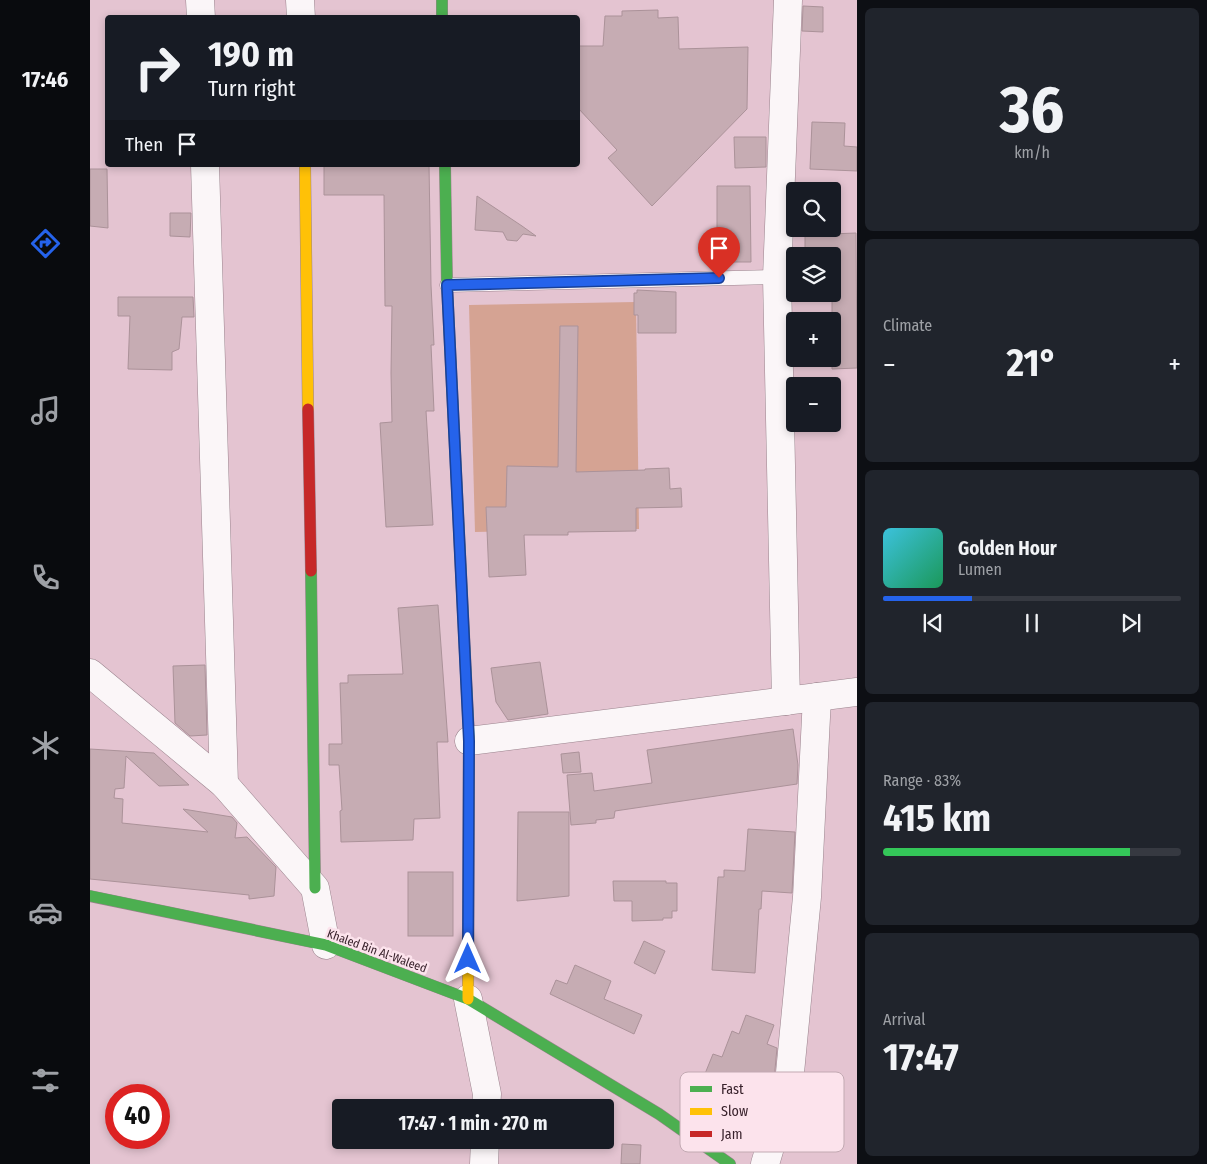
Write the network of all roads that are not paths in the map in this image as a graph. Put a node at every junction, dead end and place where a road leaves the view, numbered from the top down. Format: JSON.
{"nodes":[{"id":1,"x":200,"y":0,"type":"edge"},
{"id":2,"x":300,"y":0,"type":"edge"},
{"id":3,"x":442,"y":0,"type":"edge"},
{"id":4,"x":788,"y":0,"type":"edge"},
{"id":5,"x":201,"y":15,"type":"edge"},
{"id":6,"x":301,"y":15,"type":"edge"},
{"id":7,"x":442,"y":15,"type":"edge"},
{"id":8,"x":205,"y":167,"type":"edge"},
{"id":9,"x":305,"y":167,"type":"edge"},
{"id":10,"x":445,"y":167,"type":"edge"},
{"id":11,"x":777,"y":277,"type":"junction"},
{"id":12,"x":447,"y":285,"type":"junction"},
{"id":13,"x":90,"y":673,"type":"edge"},
{"id":14,"x":857,"y":692,"type":"edge"},
{"id":15,"x":817,"y":697,"type":"junction"},
{"id":16,"x":786,"y":701,"type":"junction"},
{"id":17,"x":469,"y":741,"type":"junction"},
{"id":18,"x":224,"y":784,"type":"junction"},
{"id":19,"x":315,"y":888,"type":"junction"},
{"id":20,"x":90,"y":896,"type":"edge"},
{"id":21,"x":326,"y":945,"type":"junction"},
{"id":22,"x":468,"y":999,"type":"junction"},
{"id":23,"x":790,"y":1072,"type":"edge"},
{"id":24,"x":487,"y":1099,"type":"edge"},
{"id":25,"x":680,"y":1129,"type":"edge"},
{"id":26,"x":485,"y":1149,"type":"edge"},
{"id":27,"x":713,"y":1152,"type":"edge"},
{"id":28,"x":769,"y":1152,"type":"edge"},
{"id":29,"x":484,"y":1164,"type":"edge"},
{"id":30,"x":730,"y":1164,"type":"edge"},
{"id":31,"x":765,"y":1164,"type":"edge"}],
"edges":[{"from":1,"to":5,"type":"street"},
{"from":2,"to":6,"type":"street"},
{"from":3,"to":7,"type":"street"},
{"from":4,"to":11,"type":"street"},
{"from":8,"to":18,"type":"street"},
{"from":9,"to":19,"type":"street"},
{"from":10,"to":12,"type":"street"},
{"from":11,"to":12,"type":"lane"},
{"from":11,"to":16,"type":"street"},
{"from":12,"to":17,"type":"street"},
{"from":13,"to":18,"type":"street"},
{"from":14,"to":15,"type":"street"},
{"from":15,"to":16,"type":"street"},
{"from":15,"to":23,"type":"street"},
{"from":16,"to":17,"type":"street"},
{"from":17,"to":22,"type":"street"},
{"from":18,"to":19,"type":"street"},
{"from":19,"to":21,"type":"street"},
{"from":20,"to":21,"type":"street","name":"Khaled Bin Al-Waleed"},
{"from":21,"to":22,"type":"street","name":"Khaled Bin Al-Waleed"},
{"from":22,"to":24,"type":"street"},
{"from":22,"to":25,"type":"street","name":"Khaled Bin Al-Waleed"},
{"from":26,"to":29,"type":"street"},
{"from":27,"to":30,"type":"street","name":"Khaled Bin Al-Waleed"},
{"from":28,"to":31,"type":"street"}]}
